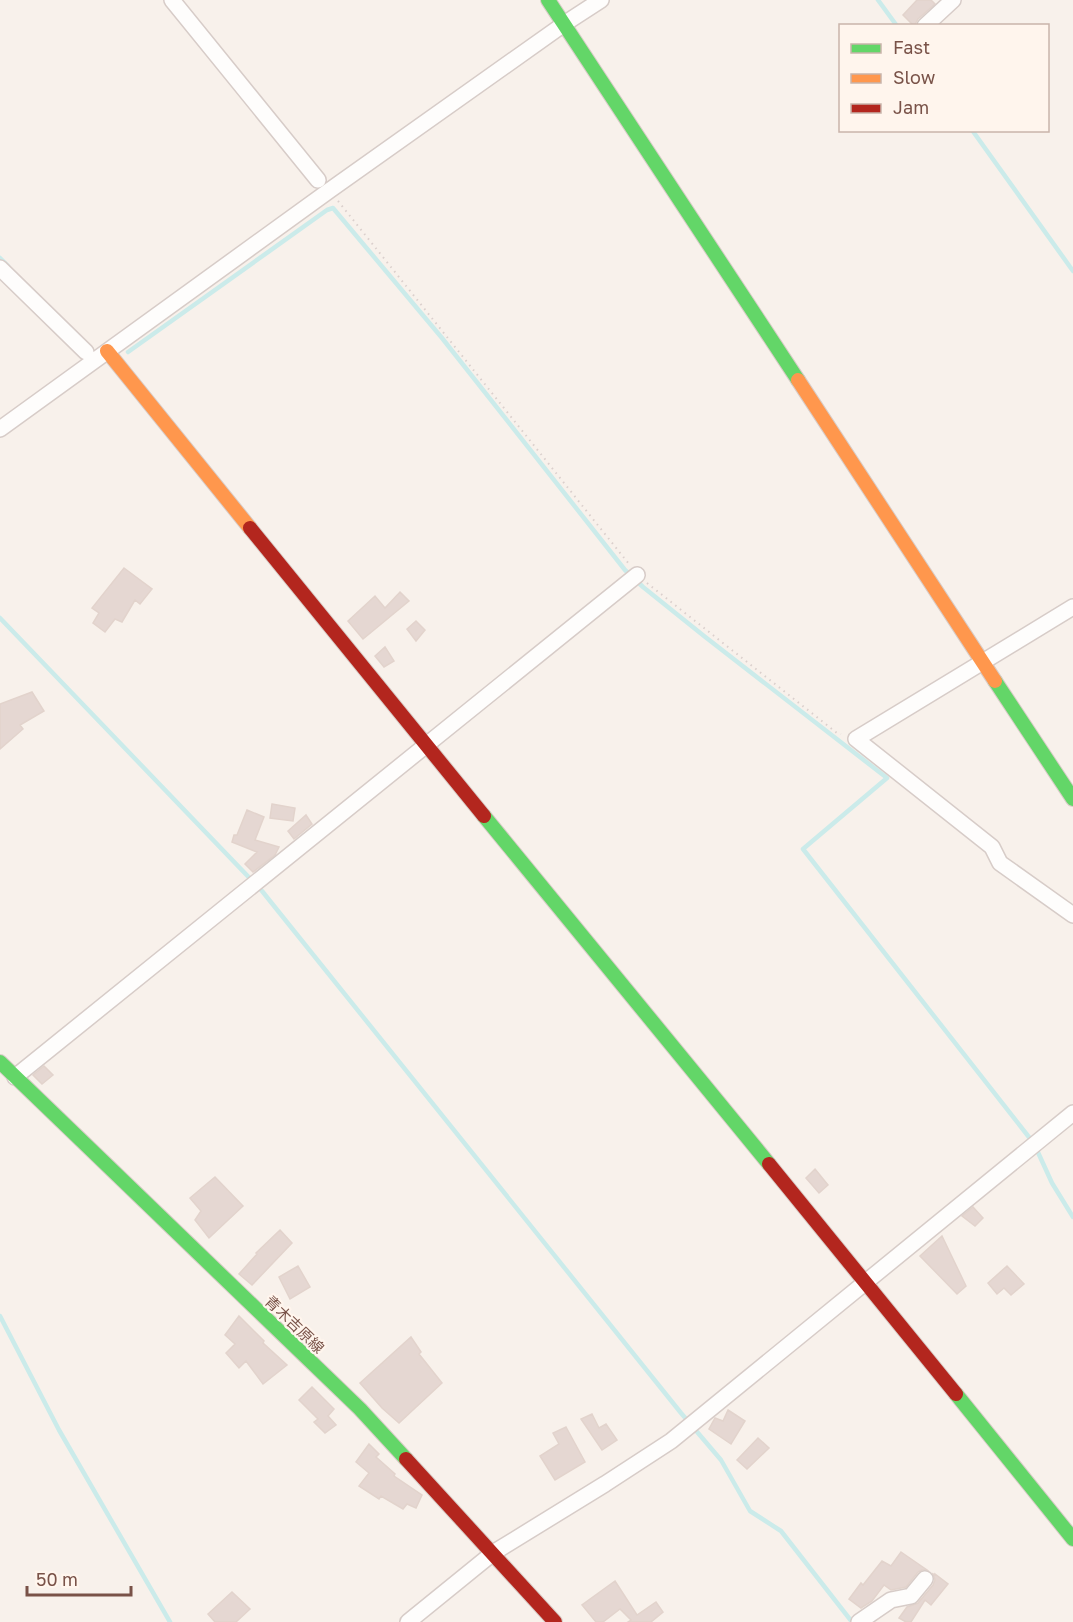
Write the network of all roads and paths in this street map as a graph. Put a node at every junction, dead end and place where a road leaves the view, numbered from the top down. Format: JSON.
{"nodes":[{"id":1,"x":172,"y":0,"type":"edge"},
{"id":2,"x":548,"y":0,"type":"edge"},
{"id":3,"x":601,"y":0,"type":"edge"},
{"id":4,"x":953,"y":0,"type":"edge"},
{"id":5,"x":564,"y":24,"type":"junction"},
{"id":6,"x":927,"y":24,"type":"edge"},
{"id":7,"x":324,"y":185,"type":"junction"},
{"id":8,"x":0,"y":268,"type":"edge"},
{"id":9,"x":107,"y":351,"type":"junction"},
{"id":10,"x":86,"y":352,"type":"dead end"},
{"id":11,"x":0,"y":429,"type":"edge"},
{"id":12,"x":637,"y":575,"type":"junction"},
{"id":13,"x":1073,"y":607,"type":"edge"},
{"id":14,"x":982,"y":661,"type":"junction"},
{"id":15,"x":856,"y":739,"type":"junction"},
{"id":16,"x":426,"y":746,"type":"junction"},
{"id":17,"x":1073,"y":799,"type":"edge"},
{"id":18,"x":1073,"y":915,"type":"edge"},
{"id":19,"x":0,"y":1062,"type":"edge"},
{"id":20,"x":15,"y":1077,"type":"junction"},
{"id":21,"x":1073,"y":1113,"type":"edge"},
{"id":22,"x":866,"y":1281,"type":"junction"},
{"id":23,"x":1073,"y":1539,"type":"edge"},
{"id":24,"x":493,"y":1553,"type":"junction"},
{"id":25,"x":925,"y":1579,"type":"dead end"},
{"id":26,"x":408,"y":1622,"type":"edge"},
{"id":27,"x":555,"y":1622,"type":"edge"},
{"id":28,"x":859,"y":1622,"type":"edge"}],
"edges":[{"from":1,"to":7,"type":"street"},
{"from":2,"to":5,"type":"street"},
{"from":3,"to":5,"type":"street"},
{"from":4,"to":6,"type":"street"},
{"from":5,"to":7,"type":"street"},
{"from":5,"to":14,"type":"street"},
{"from":7,"to":9,"type":"street"},
{"from":7,"to":12,"type":"path"},
{"from":8,"to":10,"type":"street"},
{"from":9,"to":11,"type":"street"},
{"from":9,"to":16,"type":"street"},
{"from":12,"to":15,"type":"path"},
{"from":12,"to":16,"type":"street"},
{"from":13,"to":14,"type":"street"},
{"from":14,"to":15,"type":"street"},
{"from":14,"to":17,"type":"street"},
{"from":15,"to":18,"type":"street"},
{"from":16,"to":20,"type":"street"},
{"from":16,"to":22,"type":"street"},
{"from":19,"to":20,"type":"street","name":"青木吉原線"},
{"from":20,"to":24,"type":"street","name":"青木吉原線"},
{"from":21,"to":22,"type":"street"},
{"from":22,"to":23,"type":"street"},
{"from":22,"to":24,"type":"street"},
{"from":24,"to":26,"type":"street"},
{"from":24,"to":27,"type":"street","name":"青木吉原線"},
{"from":25,"to":28,"type":"street"}]}
